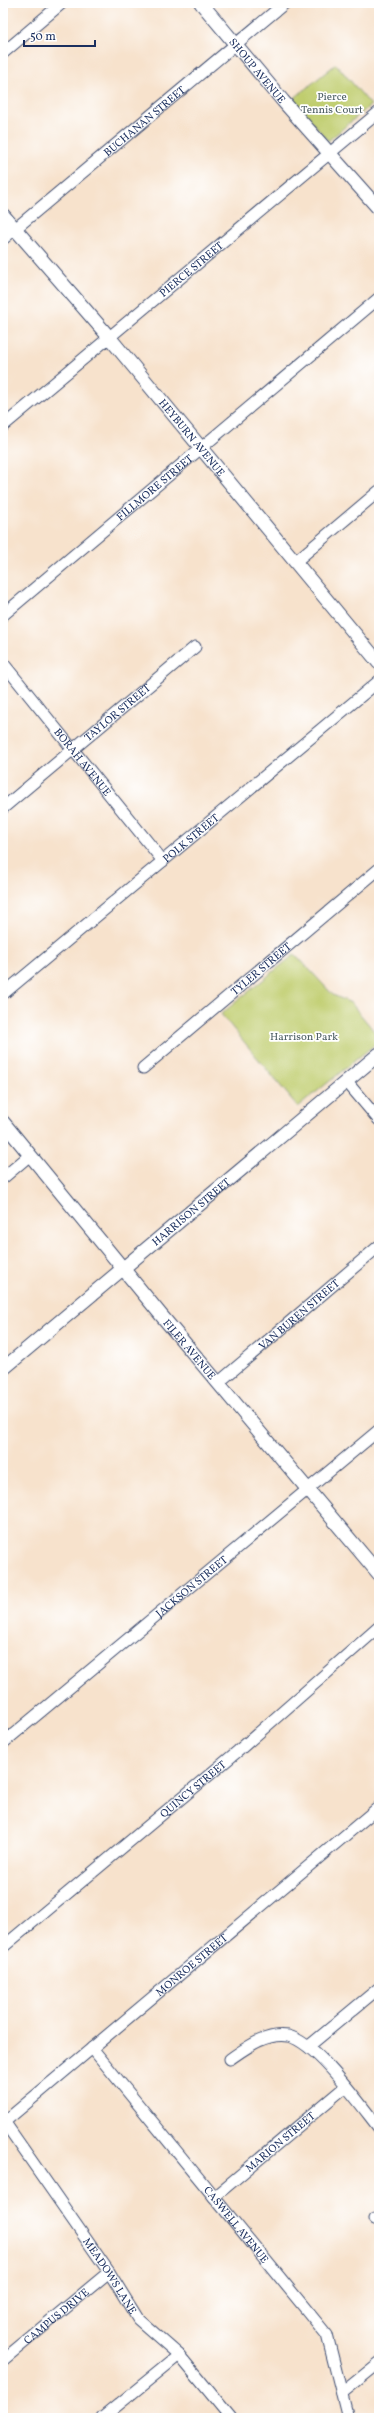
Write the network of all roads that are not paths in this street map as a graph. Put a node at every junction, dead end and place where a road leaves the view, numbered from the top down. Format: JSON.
{"nodes":[{"id":1,"x":62,"y":3,"type":"edge"},
{"id":2,"x":201,"y":3,"type":"edge"},
{"id":3,"x":285,"y":3,"type":"edge"},
{"id":4,"x":235,"y":44,"type":"junction"},
{"id":5,"x":3,"y":53,"type":"edge"},
{"id":6,"x":379,"y":112,"type":"edge"},
{"id":7,"x":329,"y":153,"type":"junction"},
{"id":8,"x":379,"y":209,"type":"edge"},
{"id":9,"x":3,"y":215,"type":"edge"},
{"id":10,"x":15,"y":229,"type":"junction"},
{"id":11,"x":3,"y":239,"type":"edge"},
{"id":12,"x":379,"y":298,"type":"edge"},
{"id":13,"x":109,"y":337,"type":"junction"},
{"id":14,"x":3,"y":426,"type":"edge"},
{"id":15,"x":201,"y":449,"type":"junction"},
{"id":16,"x":379,"y":491,"type":"edge"},
{"id":17,"x":295,"y":562,"type":"junction"},
{"id":18,"x":3,"y":615,"type":"edge"},
{"id":19,"x":195,"y":647,"type":"dead end"},
{"id":20,"x":3,"y":663,"type":"edge"},
{"id":21,"x":379,"y":663,"type":"edge"},
{"id":22,"x":379,"y":681,"type":"edge"},
{"id":23,"x":73,"y":750,"type":"junction"},
{"id":24,"x":3,"y":808,"type":"edge"},
{"id":25,"x":163,"y":861,"type":"junction"},
{"id":26,"x":379,"y":869,"type":"edge"},
{"id":27,"x":3,"y":994,"type":"edge"},
{"id":28,"x":379,"y":1054,"type":"edge"},
{"id":29,"x":143,"y":1068,"type":"dead end"},
{"id":30,"x":346,"y":1081,"type":"junction"},
{"id":31,"x":379,"y":1120,"type":"edge"},
{"id":32,"x":3,"y":1122,"type":"edge"},
{"id":33,"x":30,"y":1155,"type":"junction"},
{"id":34,"x":3,"y":1178,"type":"edge"},
{"id":35,"x":379,"y":1246,"type":"edge"},
{"id":36,"x":123,"y":1269,"type":"junction"},
{"id":37,"x":3,"y":1369,"type":"edge"},
{"id":38,"x":218,"y":1383,"type":"junction"},
{"id":39,"x":379,"y":1430,"type":"edge"},
{"id":40,"x":308,"y":1489,"type":"junction"},
{"id":41,"x":379,"y":1574,"type":"edge"},
{"id":42,"x":379,"y":1627,"type":"edge"},
{"id":43,"x":3,"y":1743,"type":"edge"},
{"id":44,"x":379,"y":1806,"type":"edge"},
{"id":45,"x":3,"y":1947,"type":"edge"},
{"id":46,"x":379,"y":1988,"type":"edge"},
{"id":47,"x":309,"y":2046,"type":"junction"},
{"id":48,"x":92,"y":2048,"type":"junction"},
{"id":49,"x":230,"y":2059,"type":"dead end"},
{"id":50,"x":345,"y":2087,"type":"junction"},
{"id":51,"x":3,"y":2122,"type":"edge"},
{"id":52,"x":379,"y":2128,"type":"edge"},
{"id":53,"x":214,"y":2197,"type":"junction"},
{"id":54,"x":109,"y":2272,"type":"junction"},
{"id":55,"x":179,"y":2355,"type":"junction"},
{"id":56,"x":3,"y":2360,"type":"edge"},
{"id":57,"x":379,"y":2363,"type":"edge"},
{"id":58,"x":342,"y":2393,"type":"junction"},
{"id":59,"x":102,"y":2418,"type":"edge"},
{"id":60,"x":231,"y":2418,"type":"edge"},
{"id":61,"x":348,"y":2418,"type":"edge"}],
"edges":[{"from":1,"to":5,"type":"street"},
{"from":2,"to":4,"type":"street","name":"SHOUP AVENUE"},
{"from":3,"to":4,"type":"street","name":"BUCHANAN STREET"},
{"from":4,"to":7,"type":"street","name":"SHOUP AVENUE"},
{"from":4,"to":10,"type":"street","name":"BUCHANAN STREET"},
{"from":6,"to":7,"type":"street","name":"PIERCE STREET"},
{"from":7,"to":8,"type":"street","name":"SHOUP AVENUE"},
{"from":7,"to":13,"type":"street","name":"PIERCE STREET"},
{"from":9,"to":10,"type":"street","name":"HEYBURN AVENUE"},
{"from":10,"to":11,"type":"street","name":"BUCHANAN STREET"},
{"from":10,"to":13,"type":"street","name":"HEYBURN AVENUE"},
{"from":12,"to":15,"type":"street","name":"FILLMORE STREET"},
{"from":13,"to":14,"type":"street","name":"PIERCE STREET"},
{"from":13,"to":15,"type":"street","name":"HEYBURN AVENUE"},
{"from":15,"to":17,"type":"street","name":"HEYBURN AVENUE"},
{"from":15,"to":18,"type":"street","name":"FILLMORE STREET"},
{"from":16,"to":17,"type":"street"},
{"from":17,"to":21,"type":"street","name":"HEYBURN AVENUE"},
{"from":19,"to":23,"type":"street","name":"TAYLOR STREET"},
{"from":20,"to":23,"type":"street","name":"BORAH AVENUE"},
{"from":22,"to":25,"type":"street","name":"POLK STREET"},
{"from":23,"to":24,"type":"street","name":"TAYLOR STREET"},
{"from":23,"to":25,"type":"street","name":"BORAH AVENUE"},
{"from":25,"to":27,"type":"street","name":"POLK STREET"},
{"from":26,"to":29,"type":"street","name":"TYLER STREET"},
{"from":28,"to":30,"type":"street","name":"HARRISON STREET"},
{"from":30,"to":31,"type":"street"},
{"from":30,"to":36,"type":"street","name":"HARRISON STREET"},
{"from":32,"to":33,"type":"street","name":"FILER AVENUE"},
{"from":33,"to":34,"type":"street"},
{"from":33,"to":36,"type":"street","name":"FILER AVENUE"},
{"from":35,"to":38,"type":"street","name":"VAN BUREN STREET"},
{"from":36,"to":37,"type":"street","name":"HARRISON STREET"},
{"from":36,"to":38,"type":"street","name":"FILER AVENUE"},
{"from":38,"to":40,"type":"street","name":"FILER AVENUE"},
{"from":39,"to":40,"type":"street","name":"JACKSON STREET"},
{"from":40,"to":41,"type":"street","name":"FILER AVENUE"},
{"from":40,"to":43,"type":"street","name":"JACKSON STREET"},
{"from":42,"to":45,"type":"street","name":"QUINCY STREET"},
{"from":44,"to":48,"type":"street","name":"MONROE STREET"},
{"from":46,"to":47,"type":"street"},
{"from":47,"to":49,"type":"street"},
{"from":47,"to":50,"type":"street"},
{"from":48,"to":51,"type":"street","name":"MONROE STREET"},
{"from":48,"to":53,"type":"street","name":"CASWELL AVENUE"},
{"from":50,"to":52,"type":"street"},
{"from":50,"to":53,"type":"street","name":"MARION STREET"},
{"from":51,"to":54,"type":"street","name":"MEADOWS LANE"},
{"from":53,"to":58,"type":"street","name":"CASWELL AVENUE"},
{"from":54,"to":55,"type":"street","name":"MEADOWS LANE"},
{"from":54,"to":56,"type":"street","name":"CAMPUS DRIVE"},
{"from":55,"to":59,"type":"street"},
{"from":55,"to":60,"type":"street","name":"MEADOWS LANE"},
{"from":57,"to":58,"type":"street"},
{"from":58,"to":61,"type":"street","name":"CASWELL AVENUE"}]}
